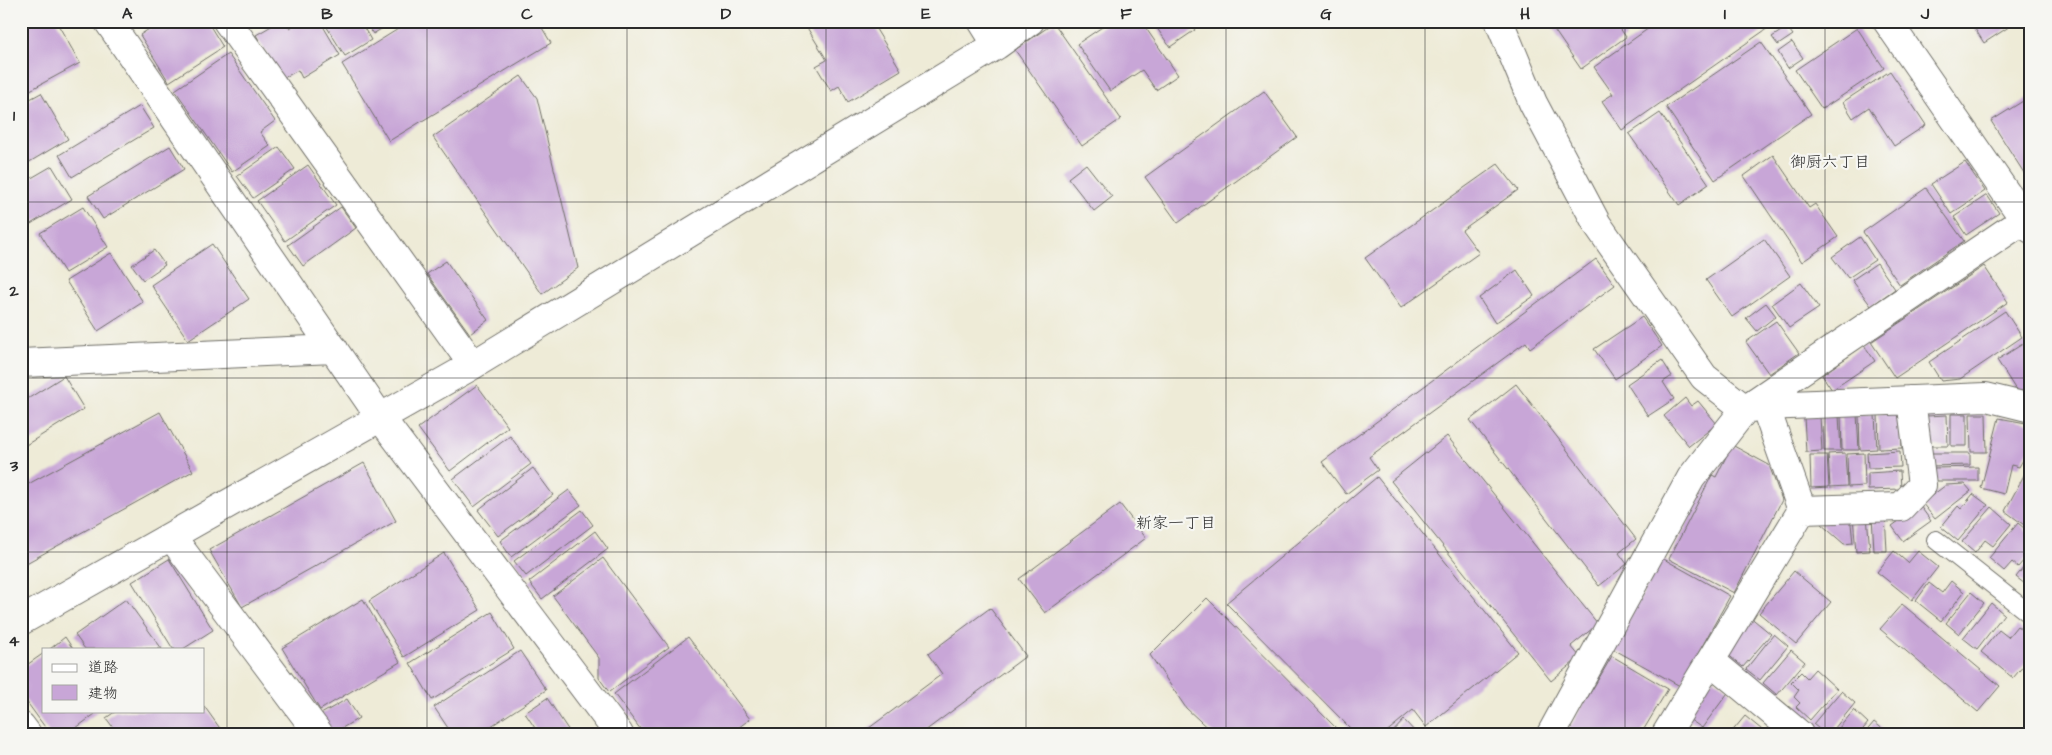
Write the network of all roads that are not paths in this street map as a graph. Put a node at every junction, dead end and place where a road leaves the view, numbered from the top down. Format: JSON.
{"nodes":[{"id":1,"x":108,"y":21,"type":"edge"},
{"id":2,"x":982,"y":21,"type":"edge"},
{"id":3,"x":1030,"y":21,"type":"edge"},
{"id":4,"x":1500,"y":21,"type":"edge"},
{"id":5,"x":1886,"y":21,"type":"edge"},
{"id":6,"x":237,"y":24,"type":"edge"},
{"id":7,"x":997,"y":45,"type":"junction"},
{"id":8,"x":2028,"y":221,"type":"edge"},
{"id":9,"x":334,"y":348,"type":"junction"},
{"id":10,"x":21,"y":363,"type":"edge"},
{"id":11,"x":473,"y":365,"type":"junction"},
{"id":12,"x":1911,"y":400,"type":"junction"},
{"id":13,"x":1755,"y":407,"type":"junction"},
{"id":14,"x":2031,"y":408,"type":"edge"},
{"id":15,"x":380,"y":417,"type":"junction"},
{"id":16,"x":1802,"y":510,"type":"junction"},
{"id":17,"x":171,"y":536,"type":"junction"},
{"id":18,"x":1936,"y":540,"type":"dead end"},
{"id":19,"x":2031,"y":615,"type":"edge"},
{"id":20,"x":21,"y":621,"type":"edge"},
{"id":21,"x":1711,"y":661,"type":"junction"},
{"id":22,"x":21,"y":726,"type":"edge"},
{"id":23,"x":613,"y":732,"type":"edge"},
{"id":24,"x":27,"y":734,"type":"edge"},
{"id":25,"x":318,"y":734,"type":"edge"},
{"id":26,"x":1551,"y":734,"type":"edge"},
{"id":27,"x":1666,"y":734,"type":"edge"},
{"id":28,"x":1799,"y":734,"type":"edge"}],
"edges":[{"from":1,"to":9,"type":"street"},
{"from":2,"to":7,"type":"street"},
{"from":3,"to":7,"type":"street"},
{"from":4,"to":13,"type":"street"},
{"from":5,"to":8,"type":"street"},
{"from":6,"to":11,"type":"street"},
{"from":7,"to":11,"type":"street"},
{"from":8,"to":13,"type":"street"},
{"from":9,"to":10,"type":"street"},
{"from":9,"to":15,"type":"street"},
{"from":11,"to":15,"type":"street"},
{"from":12,"to":13,"type":"street"},
{"from":12,"to":14,"type":"street"},
{"from":12,"to":16,"type":"street"},
{"from":13,"to":16,"type":"street"},
{"from":13,"to":26,"type":"street"},
{"from":15,"to":17,"type":"street"},
{"from":15,"to":23,"type":"street"},
{"from":16,"to":21,"type":"street"},
{"from":17,"to":20,"type":"street"},
{"from":17,"to":25,"type":"street"},
{"from":18,"to":19,"type":"lane"},
{"from":21,"to":27,"type":"street"},
{"from":21,"to":28,"type":"street"},
{"from":22,"to":24,"type":"street"}]}
